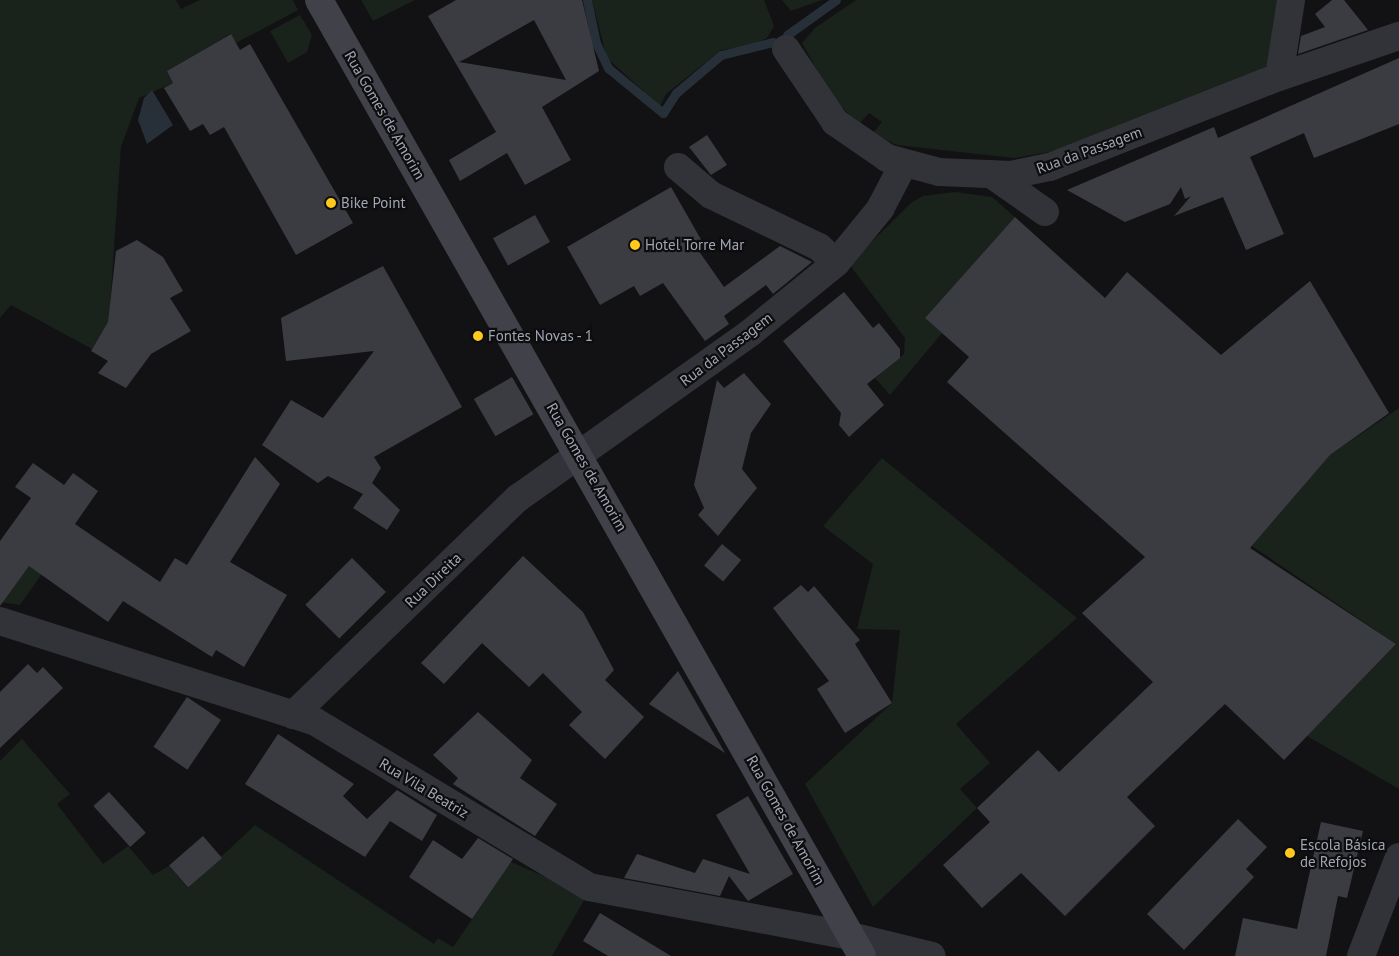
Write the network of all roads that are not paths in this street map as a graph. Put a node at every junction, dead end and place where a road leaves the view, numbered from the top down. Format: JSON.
{"nodes":[{"id":1,"x":319,"y":0,"type":"edge"},
{"id":2,"x":1291,"y":0,"type":"edge"},
{"id":3,"x":1399,"y":36,"type":"edge"},
{"id":4,"x":786,"y":49,"type":"dead end"},
{"id":5,"x":1279,"y":77,"type":"junction"},
{"id":6,"x":903,"y":165,"type":"junction"},
{"id":7,"x":678,"y":167,"type":"dead end"},
{"id":8,"x":992,"y":174,"type":"junction"},
{"id":9,"x":1045,"y":212,"type":"dead end"},
{"id":10,"x":836,"y":263,"type":"junction"},
{"id":11,"x":580,"y":456,"type":"junction"},
{"id":12,"x":0,"y":621,"type":"edge"},
{"id":13,"x":294,"y":715,"type":"junction"},
{"id":14,"x":1399,"y":857,"type":"edge"},
{"id":15,"x":856,"y":946,"type":"edge"},
{"id":16,"x":932,"y":956,"type":"edge"},
{"id":17,"x":1361,"y":956,"type":"edge"}],
"edges":[{"from":1,"to":11,"type":"main road","name":"Rua Gomes de Amorim"},
{"from":2,"to":5,"type":"street"},
{"from":3,"to":5,"type":"street","name":"Rua da Passagem"},
{"from":4,"to":6,"type":"street"},
{"from":5,"to":8,"type":"street","name":"Rua da Passagem"},
{"from":6,"to":8,"type":"street","name":"Rua da Passagem"},
{"from":6,"to":10,"type":"street","name":"Rua da Passagem"},
{"from":7,"to":10,"type":"street"},
{"from":8,"to":9,"type":"street"},
{"from":10,"to":11,"type":"street","name":"Rua da Passagem"},
{"from":11,"to":13,"type":"street","name":"Rua Direita"},
{"from":11,"to":15,"type":"main road","name":"Rua Gomes de Amorim"},
{"from":12,"to":13,"type":"street","name":"Rua Vila Beatriz"},
{"from":13,"to":15,"type":"street","name":"Rua Vila Beatriz"},
{"from":14,"to":17,"type":"street"},
{"from":15,"to":16,"type":"street"}]}
